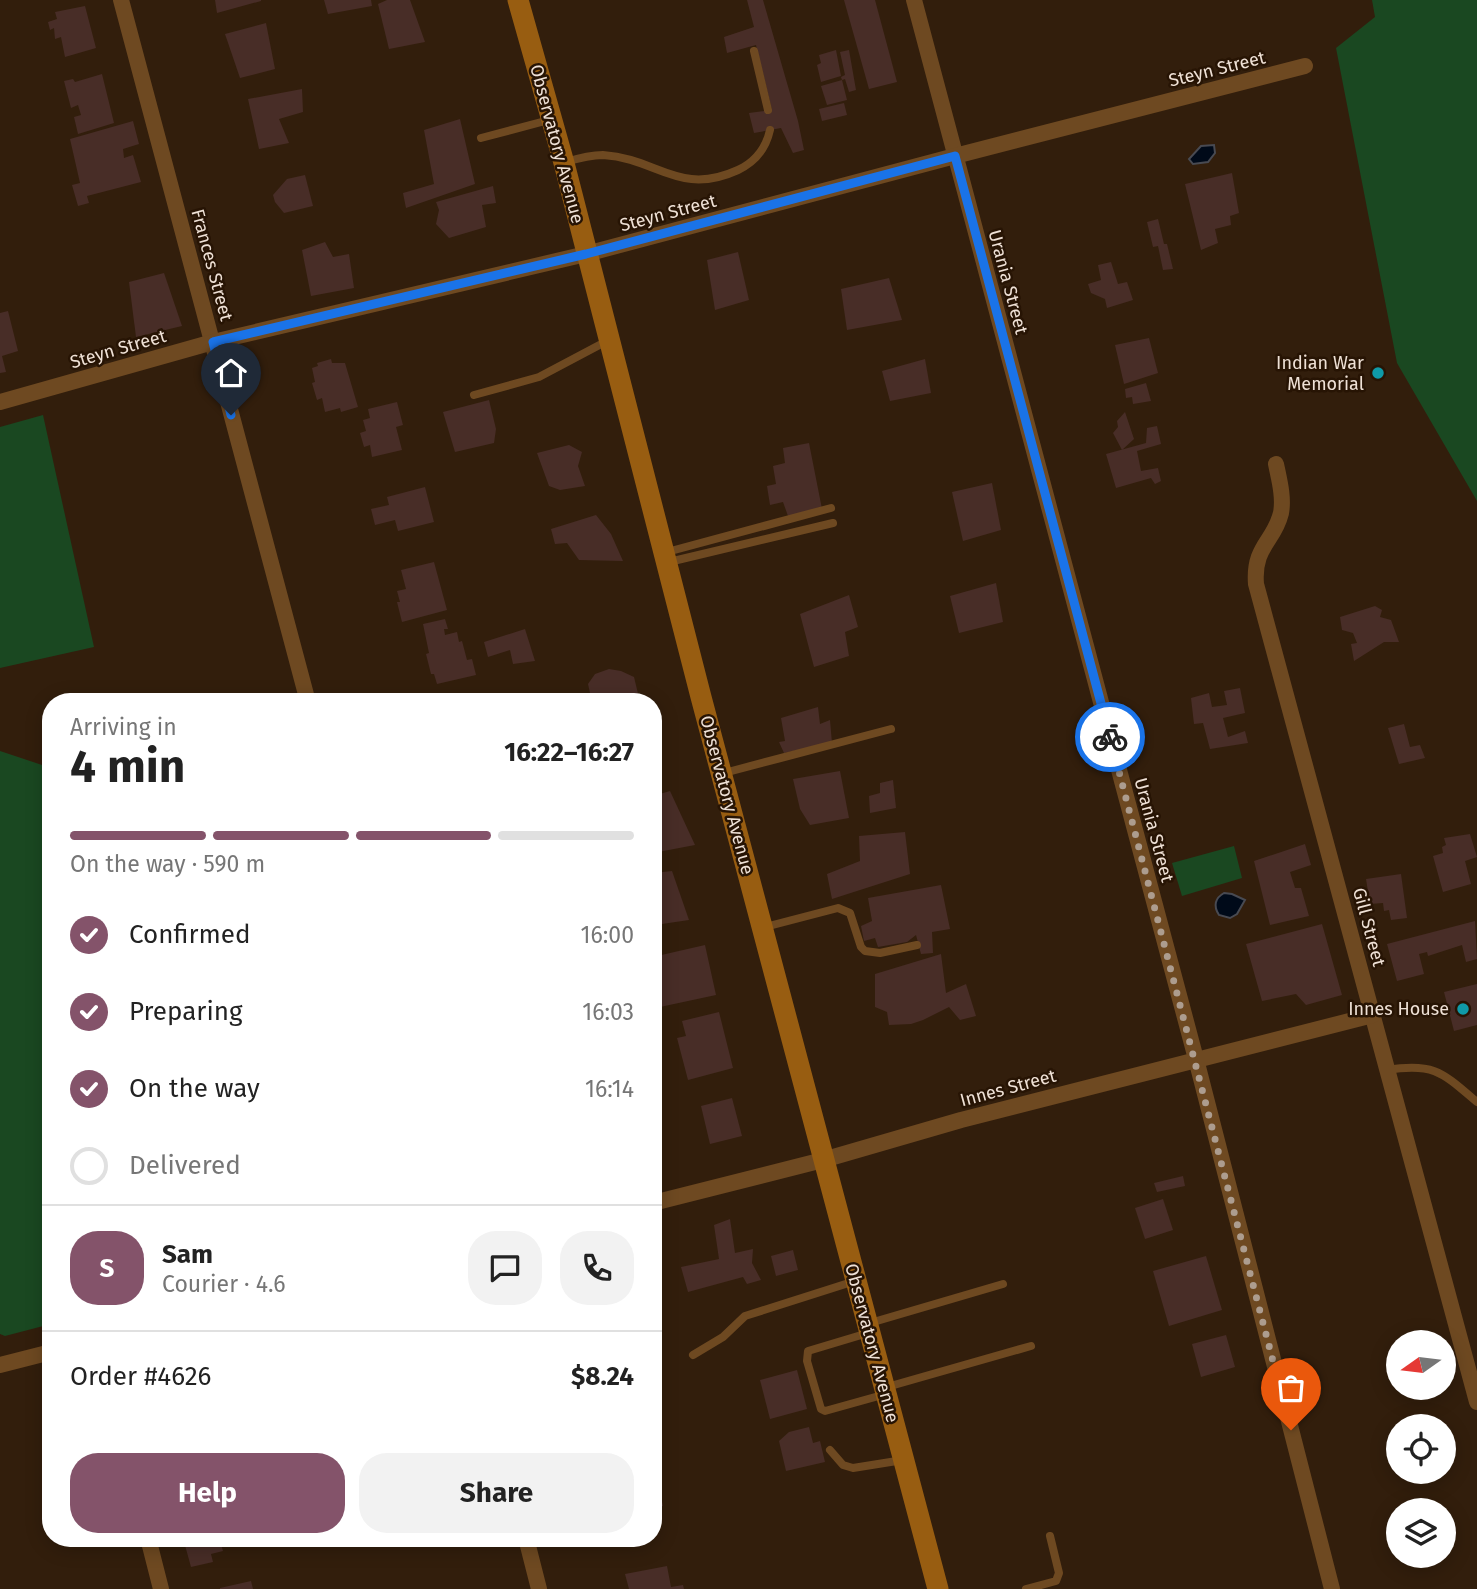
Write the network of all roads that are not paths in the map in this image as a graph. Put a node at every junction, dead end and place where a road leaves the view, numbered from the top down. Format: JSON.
{"nodes":[{"id":1,"x":121,"y":0,"type":"edge"},
{"id":2,"x":518,"y":0,"type":"edge"},
{"id":3,"x":914,"y":0,"type":"edge"},
{"id":4,"x":754,"y":51,"type":"dead end"},
{"id":5,"x":1305,"y":66,"type":"dead end"},
{"id":6,"x":768,"y":110,"type":"dead end"},
{"id":7,"x":551,"y":119,"type":"junction"},
{"id":8,"x":770,"y":130,"type":"dead end"},
{"id":9,"x":481,"y":138,"type":"dead end"},
{"id":10,"x":955,"y":156,"type":"junction"},
{"id":11,"x":564,"y":163,"type":"junction"},
{"id":12,"x":586,"y":254,"type":"junction"},
{"id":13,"x":609,"y":340,"type":"junction"},
{"id":14,"x":213,"y":342,"type":"junction"},
{"id":15,"x":474,"y":395,"type":"dead end"},
{"id":16,"x":0,"y":402,"type":"edge"},
{"id":17,"x":1276,"y":464,"type":"dead end"},
{"id":18,"x":831,"y":508,"type":"dead end"},
{"id":19,"x":833,"y":523,"type":"dead end"},
{"id":20,"x":665,"y":558,"type":"junction"},
{"id":21,"x":306,"y":693,"type":"edge"},
{"id":22,"x":891,"y":729,"type":"dead end"},
{"id":23,"x":721,"y":774,"type":"junction"},
{"id":24,"x":762,"y":927,"type":"junction"},
{"id":25,"x":917,"y":945,"type":"dead end"},
{"id":26,"x":1373,"y":1015,"type":"junction"},
{"id":27,"x":1196,"y":1059,"type":"junction"},
{"id":28,"x":1387,"y":1070,"type":"junction"},
{"id":29,"x":1477,"y":1102,"type":"edge"},
{"id":30,"x":823,"y":1160,"type":"junction"},
{"id":31,"x":662,"y":1201,"type":"edge"},
{"id":32,"x":855,"y":1281,"type":"junction"},
{"id":33,"x":1003,"y":1284,"type":"dead end"},
{"id":34,"x":868,"y":1328,"type":"junction"},
{"id":35,"x":1031,"y":1346,"type":"dead end"},
{"id":36,"x":42,"y":1354,"type":"edge"},
{"id":37,"x":693,"y":1355,"type":"dead end"},
{"id":38,"x":0,"y":1365,"type":"edge"},
{"id":39,"x":885,"y":1391,"type":"junction"},
{"id":40,"x":1477,"y":1402,"type":"edge"},
{"id":41,"x":830,"y":1450,"type":"dead end"},
{"id":42,"x":903,"y":1460,"type":"junction"},
{"id":43,"x":1050,"y":1536,"type":"dead end"},
{"id":44,"x":150,"y":1547,"type":"edge"},
{"id":45,"x":528,"y":1547,"type":"edge"},
{"id":46,"x":161,"y":1589,"type":"edge"},
{"id":47,"x":539,"y":1589,"type":"edge"},
{"id":48,"x":938,"y":1589,"type":"edge"},
{"id":49,"x":1026,"y":1589,"type":"edge"},
{"id":50,"x":1332,"y":1589,"type":"edge"}],
"edges":[{"from":1,"to":14,"type":"street","name":"Frances Street"},
{"from":2,"to":7,"type":"main road","name":"Observatory Avenue"},
{"from":3,"to":10,"type":"street","name":"Urania Street"},
{"from":4,"to":6,"type":"lane"},
{"from":5,"to":10,"type":"street","name":"Steyn Street"},
{"from":7,"to":9,"type":"lane"},
{"from":7,"to":11,"type":"main road","name":"Observatory Avenue"},
{"from":8,"to":11,"type":"lane"},
{"from":10,"to":12,"type":"street","name":"Steyn Street"},
{"from":10,"to":27,"type":"street","name":"Urania Street"},
{"from":11,"to":12,"type":"main road","name":"Observatory Avenue"},
{"from":12,"to":13,"type":"main road","name":"Observatory Avenue"},
{"from":12,"to":14,"type":"street","name":"Steyn Street"},
{"from":13,"to":15,"type":"lane"},
{"from":13,"to":20,"type":"main road","name":"Observatory Avenue"},
{"from":14,"to":16,"type":"street","name":"Steyn Street"},
{"from":14,"to":21,"type":"street","name":"Frances Street"},
{"from":17,"to":26,"type":"street","name":"Gill Street"},
{"from":18,"to":20,"type":"lane"},
{"from":19,"to":20,"type":"lane"},
{"from":20,"to":23,"type":"main road","name":"Observatory Avenue"},
{"from":22,"to":23,"type":"lane"},
{"from":23,"to":24,"type":"main road","name":"Observatory Avenue"},
{"from":24,"to":25,"type":"lane"},
{"from":24,"to":30,"type":"main road","name":"Observatory Avenue"},
{"from":26,"to":27,"type":"street","name":"Innes Street"},
{"from":26,"to":28,"type":"street","name":"Gill Street"},
{"from":27,"to":30,"type":"street","name":"Innes Street"},
{"from":27,"to":50,"type":"street","name":"Urania Street"},
{"from":28,"to":29,"type":"lane"},
{"from":28,"to":40,"type":"street","name":"Gill Street"},
{"from":30,"to":31,"type":"street","name":"Innes Street"},
{"from":30,"to":32,"type":"main road","name":"Observatory Avenue"},
{"from":32,"to":34,"type":"main road","name":"Observatory Avenue"},
{"from":32,"to":37,"type":"lane"},
{"from":33,"to":34,"type":"lane"},
{"from":34,"to":39,"type":"main road","name":"Observatory Avenue"},
{"from":34,"to":39,"type":"lane"},
{"from":35,"to":39,"type":"lane"},
{"from":36,"to":38,"type":"street"},
{"from":39,"to":42,"type":"main road","name":"Observatory Avenue"},
{"from":41,"to":42,"type":"lane"},
{"from":42,"to":48,"type":"main road","name":"Observatory Avenue"},
{"from":43,"to":49,"type":"lane"},
{"from":44,"to":46,"type":"street"},
{"from":45,"to":47,"type":"street"}]}
